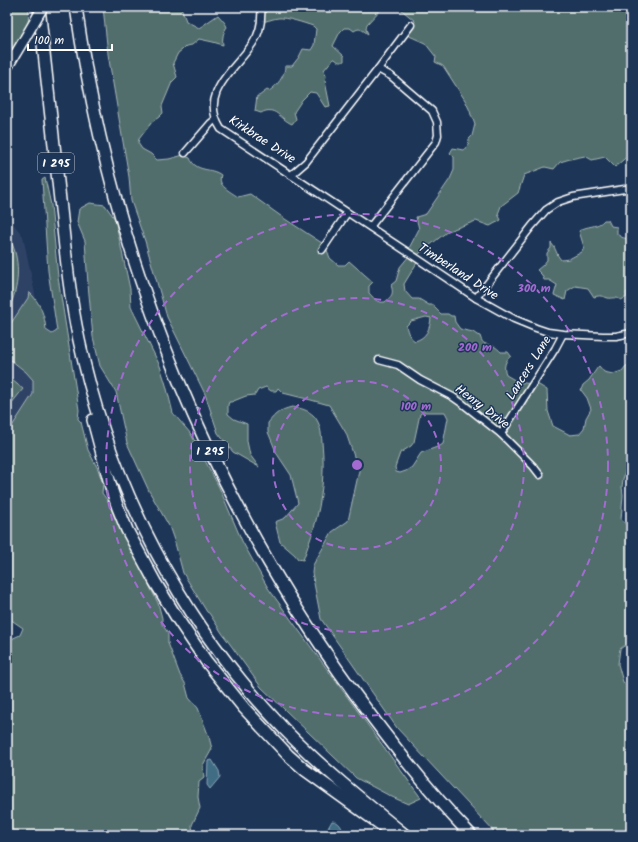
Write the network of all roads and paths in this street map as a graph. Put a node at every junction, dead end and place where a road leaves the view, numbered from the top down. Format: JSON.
{"nodes":[{"id":1,"x":39,"y":7,"type":"edge"},
{"id":2,"x":43,"y":7,"type":"edge"},
{"id":3,"x":76,"y":7,"type":"edge"},
{"id":4,"x":261,"y":7,"type":"edge"},
{"id":5,"x":411,"y":25,"type":"dead end"},
{"id":6,"x":7,"y":68,"type":"edge"},
{"id":7,"x":378,"y":69,"type":"junction"},
{"id":8,"x":216,"y":119,"type":"junction"},
{"id":9,"x":185,"y":153,"type":"dead end"},
{"id":10,"x":291,"y":175,"type":"junction"},
{"id":11,"x":631,"y":188,"type":"edge"},
{"id":12,"x":347,"y":213,"type":"junction"},
{"id":13,"x":370,"y":227,"type":"junction"},
{"id":14,"x":322,"y":250,"type":"dead end"},
{"id":15,"x":476,"y":298,"type":"junction"},
{"id":16,"x":75,"y":319,"type":"junction"},
{"id":17,"x":631,"y":333,"type":"edge"},
{"id":18,"x":563,"y":334,"type":"junction"},
{"id":19,"x":379,"y":360,"type":"dead end"},
{"id":20,"x":501,"y":434,"type":"junction"},
{"id":21,"x":540,"y":475,"type":"dead end"},
{"id":22,"x":395,"y":835,"type":"edge"},
{"id":23,"x":405,"y":835,"type":"edge"},
{"id":24,"x":471,"y":835,"type":"edge"}],
"edges":[{"from":1,"to":16,"type":"highway","number":"I 295"},
{"from":2,"to":6,"type":"main road","bridge":true},
{"from":3,"to":24,"type":"highway","number":"I 295"},
{"from":4,"to":8,"type":"street","name":"Kirkbrae Drive"},
{"from":5,"to":7,"type":"street","name":"Kirkbrae Drive"},
{"from":7,"to":10,"type":"street","name":"Kirkbrae Drive"},
{"from":7,"to":13,"type":"street"},
{"from":8,"to":9,"type":"street"},
{"from":8,"to":10,"type":"street","name":"Kirkbrae Drive"},
{"from":10,"to":12,"type":"street","name":"Timberland Drive"},
{"from":11,"to":15,"type":"street"},
{"from":12,"to":13,"type":"street","name":"Timberland Drive"},
{"from":12,"to":14,"type":"street"},
{"from":13,"to":15,"type":"street","name":"Timberland Drive"},
{"from":15,"to":18,"type":"street","name":"Timberland Drive"},
{"from":16,"to":22,"type":"highway"},
{"from":16,"to":23,"type":"highway","number":"I 295"},
{"from":17,"to":18,"type":"street","name":"Timberland Drive"},
{"from":18,"to":20,"type":"street","name":"Lancers Lane"},
{"from":19,"to":20,"type":"street","name":"Henry Drive"},
{"from":20,"to":21,"type":"street","name":"Henry Drive"}]}
